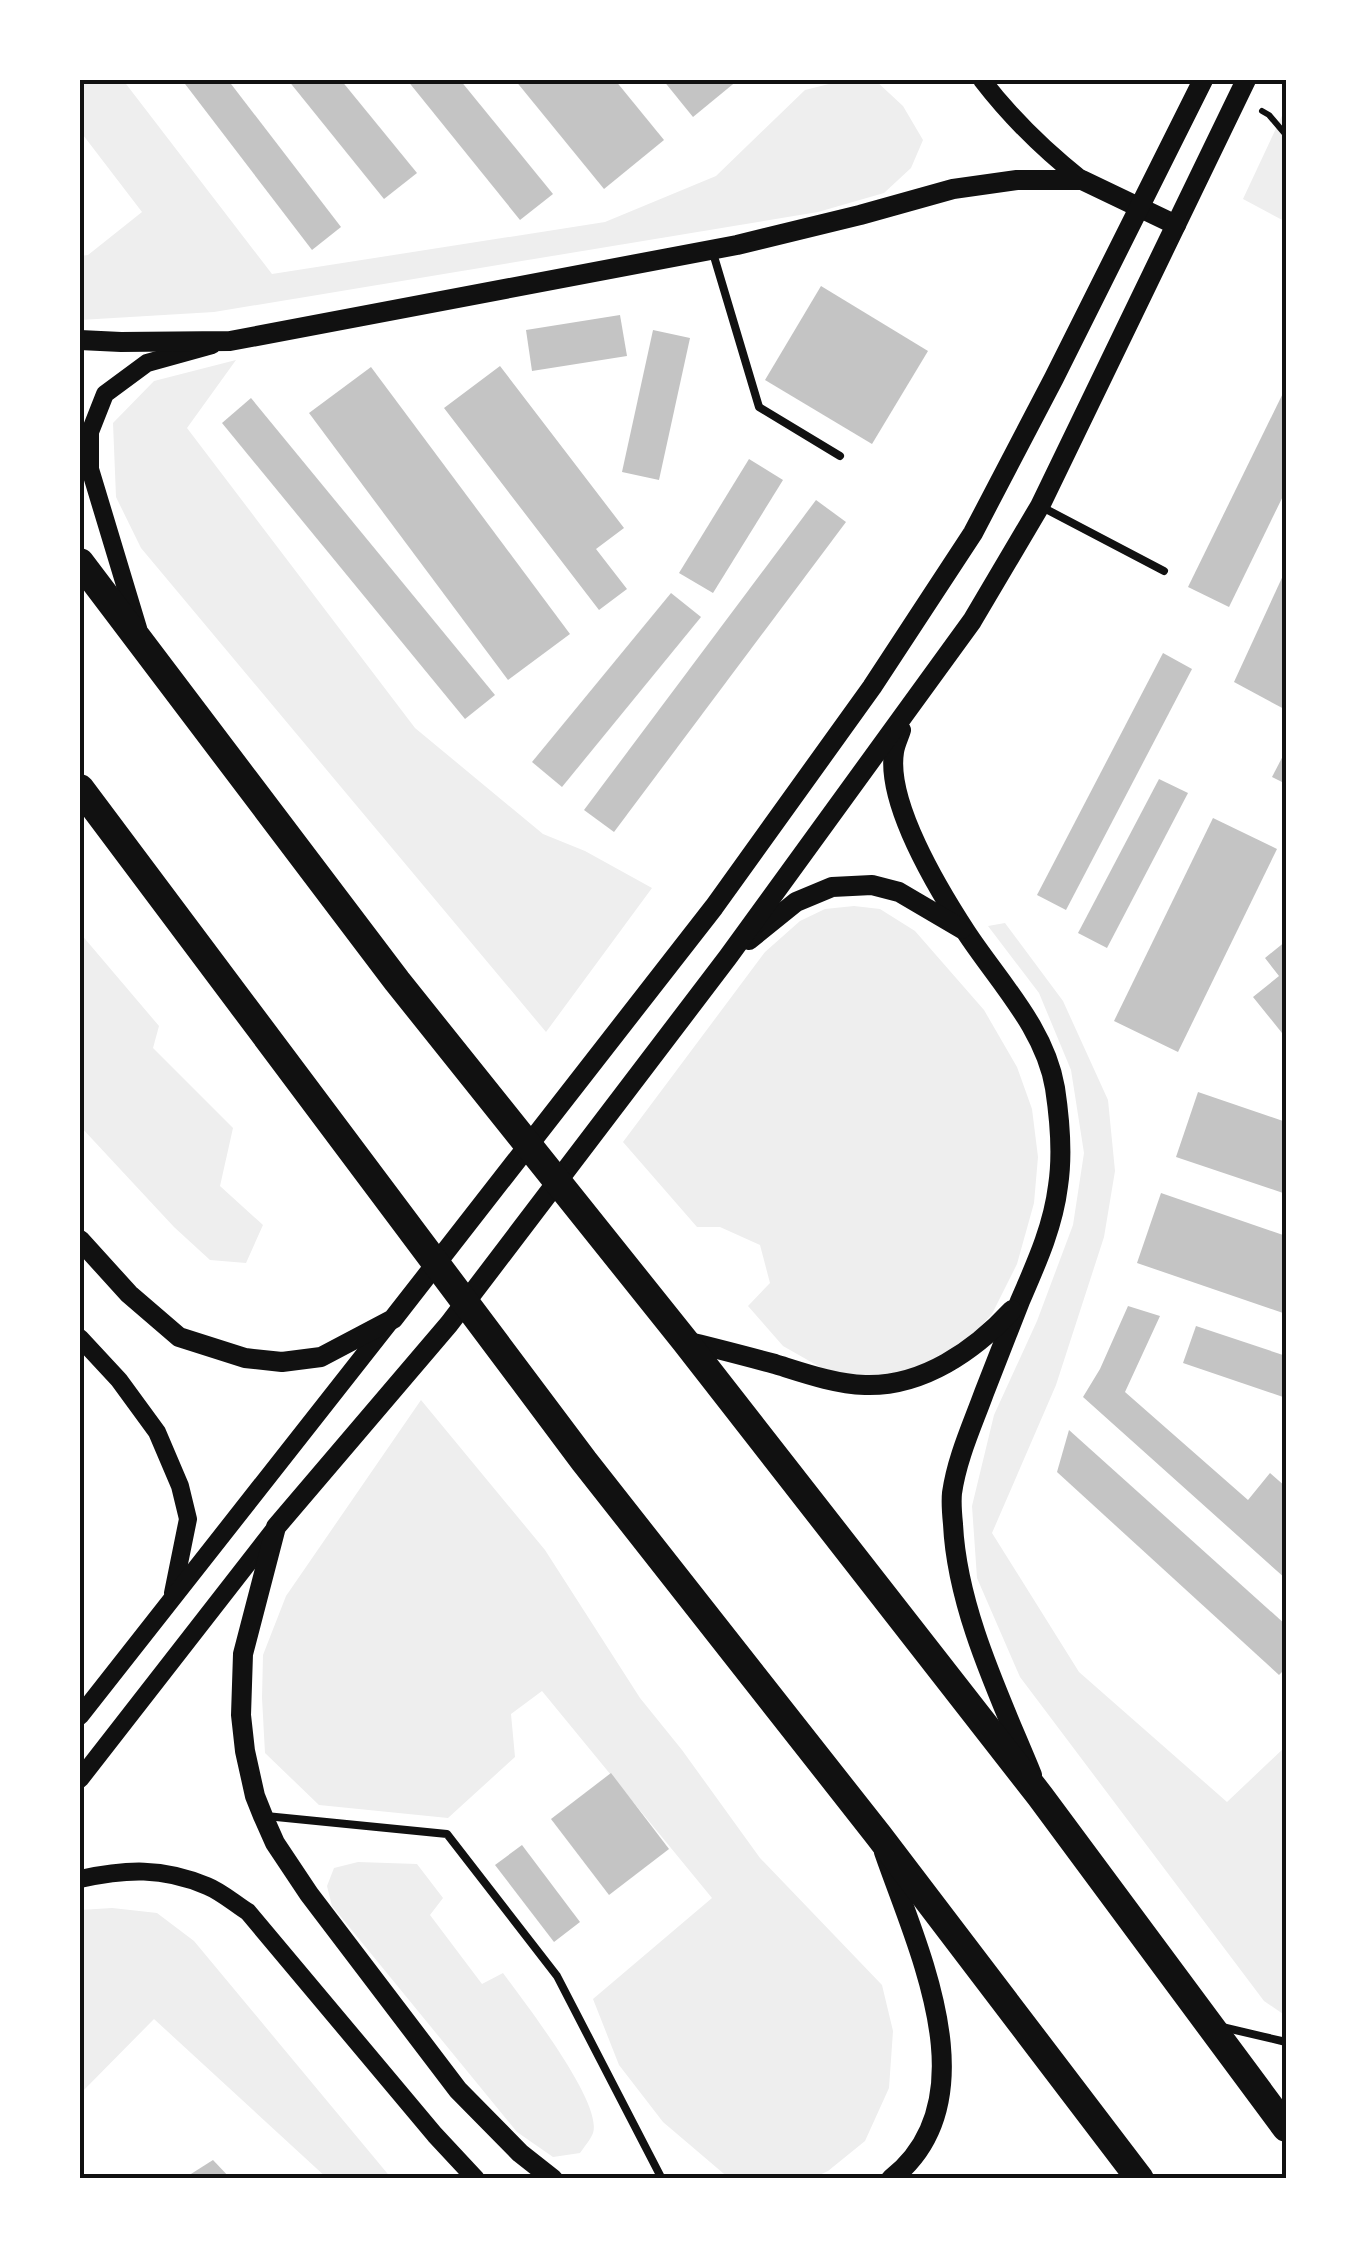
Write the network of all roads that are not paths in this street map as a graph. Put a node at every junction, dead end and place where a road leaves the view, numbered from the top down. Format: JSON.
{"nodes":[{"id":1,"x":982,"y":80,"type":"edge"},
{"id":2,"x":1203,"y":80,"type":"edge"},
{"id":3,"x":1246,"y":80,"type":"edge"},
{"id":4,"x":1082,"y":180,"type":"junction"},
{"id":5,"x":1138,"y":207,"type":"junction"},
{"id":6,"x":1176,"y":225,"type":"junction"},
{"id":7,"x":712,"y":250,"type":"junction"},
{"id":8,"x":80,"y":340,"type":"edge"},
{"id":9,"x":230,"y":341,"type":"junction"},
{"id":10,"x":840,"y":456,"type":"dead end"},
{"id":11,"x":1040,"y":506,"type":"junction"},
{"id":12,"x":80,"y":562,"type":"edge"},
{"id":13,"x":1164,"y":571,"type":"dead end"},
{"id":14,"x":144,"y":648,"type":"junction"},
{"id":15,"x":906,"y":714,"type":"junction"},
{"id":16,"x":80,"y":788,"type":"edge"},
{"id":17,"x":965,"y":931,"type":"junction"},
{"id":18,"x":728,"y":957,"type":"junction"},
{"id":19,"x":80,"y":1240,"type":"edge"},
{"id":20,"x":1020,"y":1301,"type":"junction"},
{"id":21,"x":392,"y":1319,"type":"junction"},
{"id":22,"x":80,"y":1338,"type":"edge"},
{"id":23,"x":685,"y":1340,"type":"junction"},
{"id":24,"x":276,"y":1526,"type":"junction"},
{"id":25,"x":172,"y":1598,"type":"junction"},
{"id":26,"x":80,"y":1716,"type":"edge"},
{"id":27,"x":80,"y":1779,"type":"edge"},
{"id":28,"x":1040,"y":1796,"type":"junction"},
{"id":29,"x":263,"y":1816,"type":"junction"},
{"id":30,"x":879,"y":1836,"type":"junction"},
{"id":31,"x":80,"y":1879,"type":"edge"},
{"id":32,"x":1211,"y":2024,"type":"junction"},
{"id":33,"x":1286,"y":2042,"type":"edge"},
{"id":34,"x":1286,"y":2128,"type":"edge"},
{"id":35,"x":476,"y":2179,"type":"edge"},
{"id":36,"x":553,"y":2179,"type":"edge"},
{"id":37,"x":662,"y":2179,"type":"edge"},
{"id":38,"x":892,"y":2179,"type":"edge"},
{"id":39,"x":1140,"y":2179,"type":"edge"}],
"edges":[{"from":1,"to":4,"type":"street"},
{"from":2,"to":5,"type":"main road"},
{"from":3,"to":6,"type":"main road"},
{"from":4,"to":5,"type":"main road"},
{"from":4,"to":7,"type":"main road"},
{"from":5,"to":6,"type":"main road"},
{"from":5,"to":21,"type":"main road"},
{"from":6,"to":11,"type":"main road"},
{"from":7,"to":9,"type":"main road"},
{"from":7,"to":10,"type":"lane"},
{"from":8,"to":9,"type":"main road"},
{"from":9,"to":14,"type":"street"},
{"from":11,"to":13,"type":"lane"},
{"from":11,"to":15,"type":"main road"},
{"from":12,"to":14,"type":"highway"},
{"from":14,"to":23,"type":"highway"},
{"from":15,"to":17,"type":"main road"},
{"from":15,"to":18,"type":"main road"},
{"from":16,"to":30,"type":"highway"},
{"from":17,"to":18,"type":"main road"},
{"from":17,"to":20,"type":"main road"},
{"from":18,"to":24,"type":"main road"},
{"from":19,"to":21,"type":"main road"},
{"from":20,"to":23,"type":"main road"},
{"from":20,"to":28,"type":"main road"},
{"from":21,"to":25,"type":"street"},
{"from":22,"to":25,"type":"street"},
{"from":23,"to":28,"type":"highway"},
{"from":24,"to":27,"type":"street"},
{"from":24,"to":29,"type":"main road"},
{"from":25,"to":26,"type":"street"},
{"from":28,"to":32,"type":"highway"},
{"from":29,"to":36,"type":"main road"},
{"from":29,"to":37,"type":"lane"},
{"from":30,"to":38,"type":"main road"},
{"from":30,"to":39,"type":"highway"},
{"from":31,"to":35,"type":"street"},
{"from":32,"to":33,"type":"lane"},
{"from":32,"to":34,"type":"highway"}]}
